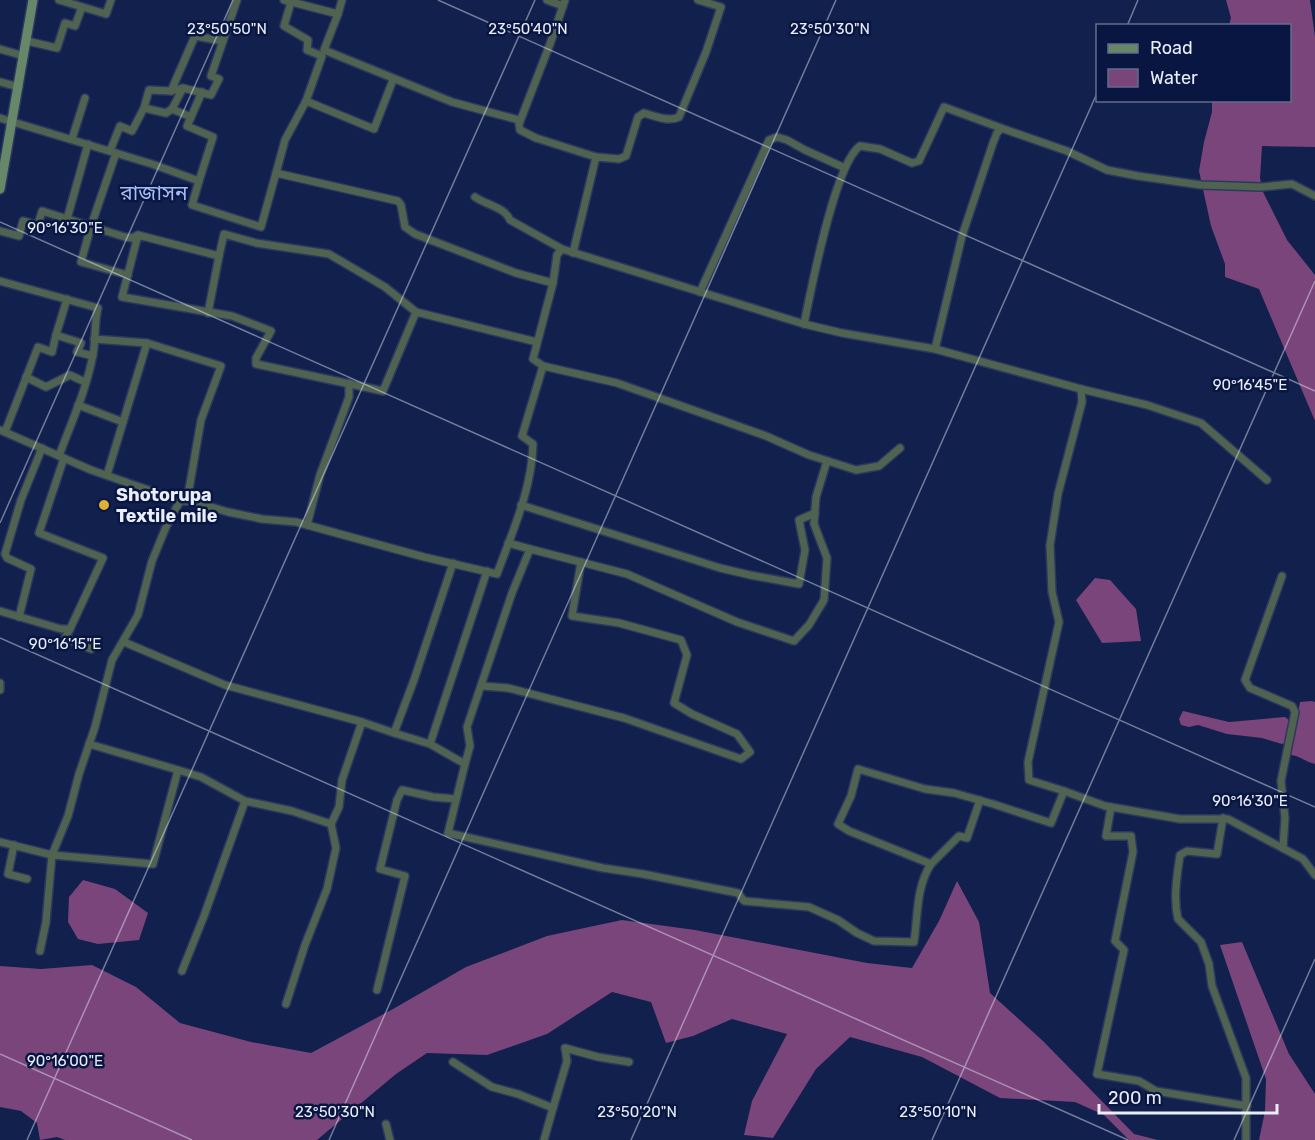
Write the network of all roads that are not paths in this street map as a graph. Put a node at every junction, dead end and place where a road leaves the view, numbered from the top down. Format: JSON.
{"nodes":[{"id":1,"x":33,"y":0,"type":"edge"},
{"id":2,"x":59,"y":0,"type":"edge"},
{"id":3,"x":111,"y":0,"type":"edge"},
{"id":4,"x":237,"y":0,"type":"edge"},
{"id":5,"x":342,"y":0,"type":"edge"},
{"id":6,"x":547,"y":0,"type":"edge"},
{"id":7,"x":698,"y":0,"type":"edge"},
{"id":8,"x":288,"y":1,"type":"edge"},
{"id":9,"x":564,"y":3,"type":"edge"},
{"id":10,"x":82,"y":7,"type":"junction"},
{"id":11,"x":338,"y":14,"type":"junction"},
{"id":12,"x":27,"y":41,"type":"junction"},
{"id":13,"x":223,"y":41,"type":"junction"},
{"id":14,"x":0,"y":49,"type":"edge"},
{"id":15,"x":323,"y":53,"type":"junction"},
{"id":16,"x":24,"y":56,"type":"junction"},
{"id":17,"x":393,"y":80,"type":"junction"},
{"id":18,"x":0,"y":82,"type":"edge"},
{"id":19,"x":19,"y":87,"type":"junction"},
{"id":20,"x":183,"y":88,"type":"junction"},
{"id":21,"x":171,"y":91,"type":"junction"},
{"id":22,"x":201,"y":92,"type":"junction"},
{"id":23,"x":85,"y":98,"type":"dead end"},
{"id":24,"x":306,"y":101,"type":"junction"},
{"id":25,"x":144,"y":108,"type":"junction"},
{"id":26,"x":172,"y":109,"type":"junction"},
{"id":27,"x":191,"y":117,"type":"junction"},
{"id":28,"x":0,"y":118,"type":"edge"},
{"id":29,"x":519,"y":120,"type":"junction"},
{"id":30,"x":12,"y":122,"type":"junction"},
{"id":31,"x":1001,"y":128,"type":"junction"},
{"id":32,"x":72,"y":139,"type":"junction"},
{"id":33,"x":88,"y":144,"type":"junction"},
{"id":34,"x":113,"y":152,"type":"junction"},
{"id":35,"x":596,"y":157,"type":"junction"},
{"id":36,"x":845,"y":168,"type":"junction"},
{"id":37,"x":276,"y":173,"type":"junction"},
{"id":38,"x":199,"y":181,"type":"junction"},
{"id":39,"x":0,"y":189,"type":"edge"},
{"id":40,"x":1315,"y":196,"type":"edge"},
{"id":41,"x":475,"y":197,"type":"dead end"},
{"id":42,"x":67,"y":219,"type":"junction"},
{"id":43,"x":91,"y":226,"type":"junction"},
{"id":44,"x":261,"y":227,"type":"junction"},
{"id":45,"x":0,"y":231,"type":"edge"},
{"id":46,"x":138,"y":236,"type":"junction"},
{"id":47,"x":256,"y":243,"type":"junction"},
{"id":48,"x":562,"y":249,"type":"junction"},
{"id":49,"x":573,"y":253,"type":"junction"},
{"id":50,"x":219,"y":256,"type":"junction"},
{"id":51,"x":128,"y":275,"type":"junction"},
{"id":52,"x":0,"y":281,"type":"edge"},
{"id":53,"x":553,"y":283,"type":"junction"},
{"id":54,"x":700,"y":292,"type":"junction"},
{"id":55,"x":67,"y":299,"type":"junction"},
{"id":56,"x":416,"y":312,"type":"junction"},
{"id":57,"x":208,"y":313,"type":"junction"},
{"id":58,"x":804,"y":324,"type":"junction"},
{"id":59,"x":56,"y":335,"type":"junction"},
{"id":60,"x":94,"y":339,"type":"junction"},
{"id":61,"x":537,"y":342,"type":"junction"},
{"id":62,"x":147,"y":343,"type":"junction"},
{"id":63,"x":935,"y":349,"type":"junction"},
{"id":64,"x":93,"y":356,"type":"junction"},
{"id":65,"x":543,"y":366,"type":"junction"},
{"id":66,"x":26,"y":377,"type":"junction"},
{"id":67,"x":85,"y":382,"type":"junction"},
{"id":68,"x":349,"y":383,"type":"junction"},
{"id":69,"x":1081,"y":389,"type":"junction"},
{"id":70,"x":78,"y":405,"type":"junction"},
{"id":71,"x":123,"y":422,"type":"junction"},
{"id":72,"x":2,"y":431,"type":"edge"},
{"id":73,"x":42,"y":448,"type":"junction"},
{"id":74,"x":900,"y":448,"type":"dead end"},
{"id":75,"x":61,"y":457,"type":"junction"},
{"id":76,"x":827,"y":461,"type":"junction"},
{"id":77,"x":107,"y":475,"type":"junction"},
{"id":78,"x":1267,"y":480,"type":"dead end"},
{"id":79,"x":183,"y":501,"type":"junction"},
{"id":80,"x":521,"y":505,"type":"junction"},
{"id":81,"x":814,"y":513,"type":"junction"},
{"id":82,"x":306,"y":525,"type":"junction"},
{"id":83,"x":508,"y":543,"type":"junction"},
{"id":84,"x":3,"y":547,"type":"edge"},
{"id":85,"x":530,"y":549,"type":"junction"},
{"id":86,"x":581,"y":562,"type":"junction"},
{"id":87,"x":453,"y":563,"type":"junction"},
{"id":88,"x":487,"y":571,"type":"junction"},
{"id":89,"x":1282,"y":576,"type":"dead end"},
{"id":90,"x":0,"y":611,"type":"edge"},
{"id":91,"x":19,"y":617,"type":"junction"},
{"id":92,"x":70,"y":629,"type":"junction"},
{"id":93,"x":124,"y":642,"type":"junction"},
{"id":94,"x":91,"y":649,"type":"dead end"},
{"id":95,"x":0,"y":683,"type":"edge"},
{"id":96,"x":483,"y":686,"type":"junction"},
{"id":97,"x":0,"y":690,"type":"edge"},
{"id":98,"x":362,"y":722,"type":"junction"},
{"id":99,"x":394,"y":733,"type":"junction"},
{"id":100,"x":89,"y":744,"type":"junction"},
{"id":101,"x":430,"y":744,"type":"junction"},
{"id":102,"x":465,"y":764,"type":"junction"},
{"id":103,"x":178,"y":770,"type":"junction"},
{"id":104,"x":1064,"y":791,"type":"junction"},
{"id":105,"x":456,"y":799,"type":"junction"},
{"id":106,"x":980,"y":800,"type":"junction"},
{"id":107,"x":245,"y":801,"type":"junction"},
{"id":108,"x":1111,"y":807,"type":"junction"},
{"id":109,"x":1223,"y":818,"type":"junction"},
{"id":110,"x":331,"y":824,"type":"junction"},
{"id":111,"x":0,"y":842,"type":"edge"},
{"id":112,"x":14,"y":845,"type":"junction"},
{"id":113,"x":1283,"y":848,"type":"junction"},
{"id":114,"x":51,"y":855,"type":"junction"},
{"id":115,"x":931,"y":864,"type":"junction"},
{"id":116,"x":1315,"y":875,"type":"edge"},
{"id":117,"x":27,"y":879,"type":"dead end"},
{"id":118,"x":40,"y":951,"type":"dead end"},
{"id":119,"x":182,"y":971,"type":"dead end"},
{"id":120,"x":377,"y":990,"type":"dead end"},
{"id":121,"x":286,"y":1004,"type":"dead end"},
{"id":122,"x":453,"y":1062,"type":"dead end"},
{"id":123,"x":629,"y":1062,"type":"dead end"},
{"id":124,"x":1247,"y":1106,"type":"junction"},
{"id":125,"x":553,"y":1108,"type":"junction"},
{"id":126,"x":386,"y":1124,"type":"dead end"},
{"id":127,"x":1246,"y":1139,"type":"edge"},
{"id":128,"x":390,"y":1140,"type":"edge"},
{"id":129,"x":544,"y":1140,"type":"edge"}],
"edges":[{"from":1,"to":12,"type":"street"},
{"from":2,"to":10,"type":"street"},
{"from":3,"to":10,"type":"street"},
{"from":4,"to":13,"type":"street"},
{"from":5,"to":11,"type":"street"},
{"from":6,"to":9,"type":"street"},
{"from":7,"to":35,"type":"street"},
{"from":8,"to":11,"type":"street"},
{"from":8,"to":15,"type":"street"},
{"from":9,"to":29,"type":"street"},
{"from":10,"to":12,"type":"street"},
{"from":11,"to":15,"type":"street"},
{"from":12,"to":16,"type":"street"},
{"from":13,"to":21,"type":"street"},
{"from":13,"to":22,"type":"street"},
{"from":14,"to":16,"type":"street"},
{"from":15,"to":17,"type":"street"},
{"from":15,"to":24,"type":"street"},
{"from":16,"to":19,"type":"street"},
{"from":17,"to":24,"type":"street"},
{"from":17,"to":29,"type":"street"},
{"from":18,"to":19,"type":"street"},
{"from":19,"to":30,"type":"street"},
{"from":20,"to":21,"type":"street"},
{"from":20,"to":22,"type":"street"},
{"from":20,"to":26,"type":"street"},
{"from":21,"to":25,"type":"street"},
{"from":22,"to":27,"type":"street"},
{"from":23,"to":32,"type":"street"},
{"from":24,"to":37,"type":"street"},
{"from":25,"to":26,"type":"street"},
{"from":25,"to":34,"type":"street"},
{"from":26,"to":27,"type":"street"},
{"from":27,"to":38,"type":"street"},
{"from":28,"to":30,"type":"street"},
{"from":29,"to":35,"type":"street"},
{"from":30,"to":32,"type":"street"},
{"from":30,"to":39,"type":"street"},
{"from":31,"to":36,"type":"street"},
{"from":31,"to":40,"type":"street"},
{"from":31,"to":63,"type":"street"},
{"from":32,"to":33,"type":"street"},
{"from":33,"to":34,"type":"street"},
{"from":33,"to":42,"type":"street"},
{"from":34,"to":38,"type":"street"},
{"from":34,"to":43,"type":"street"},
{"from":35,"to":49,"type":"street"},
{"from":36,"to":54,"type":"street"},
{"from":36,"to":58,"type":"street"},
{"from":37,"to":44,"type":"street"},
{"from":37,"to":53,"type":"street"},
{"from":38,"to":44,"type":"street"},
{"from":41,"to":48,"type":"street"},
{"from":42,"to":43,"type":"street"},
{"from":42,"to":45,"type":"street"},
{"from":43,"to":46,"type":"street"},
{"from":43,"to":51,"type":"street"},
{"from":44,"to":47,"type":"street"},
{"from":46,"to":50,"type":"street"},
{"from":46,"to":51,"type":"street"},
{"from":47,"to":50,"type":"street"},
{"from":47,"to":56,"type":"street"},
{"from":48,"to":49,"type":"street"},
{"from":48,"to":53,"type":"street"},
{"from":49,"to":54,"type":"street"},
{"from":50,"to":57,"type":"street"},
{"from":51,"to":57,"type":"street"},
{"from":52,"to":55,"type":"street"},
{"from":53,"to":61,"type":"street"},
{"from":54,"to":58,"type":"street"},
{"from":55,"to":59,"type":"street"},
{"from":55,"to":60,"type":"street"},
{"from":56,"to":61,"type":"street"},
{"from":56,"to":68,"type":"street"},
{"from":57,"to":68,"type":"street"},
{"from":58,"to":63,"type":"street"},
{"from":59,"to":64,"type":"street"},
{"from":59,"to":66,"type":"street"},
{"from":60,"to":62,"type":"street"},
{"from":60,"to":64,"type":"street"},
{"from":61,"to":65,"type":"street"},
{"from":62,"to":71,"type":"street"},
{"from":62,"to":79,"type":"street"},
{"from":63,"to":69,"type":"street"},
{"from":64,"to":67,"type":"street"},
{"from":65,"to":76,"type":"street"},
{"from":65,"to":80,"type":"street"},
{"from":66,"to":67,"type":"street"},
{"from":66,"to":72,"type":"street"},
{"from":67,"to":70,"type":"street"},
{"from":68,"to":82,"type":"street"},
{"from":69,"to":78,"type":"street"},
{"from":69,"to":104,"type":"street"},
{"from":70,"to":71,"type":"street"},
{"from":70,"to":75,"type":"street"},
{"from":71,"to":77,"type":"street"},
{"from":72,"to":73,"type":"street"},
{"from":73,"to":75,"type":"street"},
{"from":73,"to":84,"type":"street"},
{"from":74,"to":76,"type":"street"},
{"from":75,"to":77,"type":"street"},
{"from":75,"to":92,"type":"street"},
{"from":76,"to":81,"type":"street"},
{"from":77,"to":79,"type":"street"},
{"from":79,"to":82,"type":"street"},
{"from":79,"to":93,"type":"street"},
{"from":80,"to":81,"type":"street"},
{"from":80,"to":83,"type":"street"},
{"from":81,"to":86,"type":"street"},
{"from":82,"to":87,"type":"street"},
{"from":83,"to":85,"type":"street"},
{"from":83,"to":88,"type":"street"},
{"from":84,"to":91,"type":"street"},
{"from":85,"to":86,"type":"street"},
{"from":85,"to":96,"type":"street"},
{"from":86,"to":96,"type":"street"},
{"from":87,"to":88,"type":"street"},
{"from":87,"to":99,"type":"street"},
{"from":88,"to":101,"type":"street"},
{"from":89,"to":113,"type":"street"},
{"from":90,"to":91,"type":"street"},
{"from":91,"to":92,"type":"street"},
{"from":92,"to":94,"type":"street"},
{"from":93,"to":98,"type":"street"},
{"from":93,"to":100,"type":"street"},
{"from":95,"to":97,"type":"street"},
{"from":96,"to":102,"type":"street"},
{"from":98,"to":99,"type":"street"},
{"from":98,"to":110,"type":"street"},
{"from":99,"to":101,"type":"street"},
{"from":100,"to":103,"type":"street"},
{"from":100,"to":114,"type":"street"},
{"from":101,"to":102,"type":"street"},
{"from":102,"to":105,"type":"street"},
{"from":103,"to":107,"type":"street"},
{"from":103,"to":114,"type":"street"},
{"from":104,"to":106,"type":"street"},
{"from":104,"to":108,"type":"street"},
{"from":105,"to":115,"type":"street"},
{"from":105,"to":120,"type":"street"},
{"from":106,"to":115,"type":"street"},
{"from":106,"to":115,"type":"street"},
{"from":107,"to":110,"type":"street"},
{"from":107,"to":119,"type":"street"},
{"from":108,"to":109,"type":"street"},
{"from":108,"to":124,"type":"street"},
{"from":109,"to":113,"type":"street"},
{"from":109,"to":124,"type":"street"},
{"from":110,"to":121,"type":"street"},
{"from":111,"to":112,"type":"street"},
{"from":112,"to":114,"type":"street"},
{"from":112,"to":117,"type":"street"},
{"from":113,"to":116,"type":"street"},
{"from":114,"to":118,"type":"street"},
{"from":122,"to":125,"type":"street"},
{"from":123,"to":125,"type":"street"},
{"from":124,"to":127,"type":"street"},
{"from":125,"to":129,"type":"street"},
{"from":126,"to":128,"type":"street"}]}
